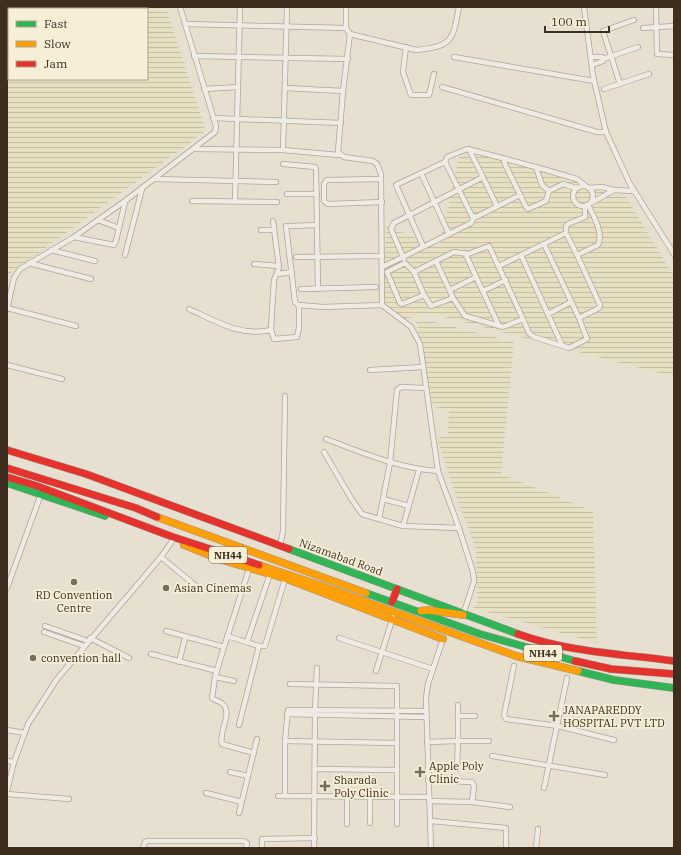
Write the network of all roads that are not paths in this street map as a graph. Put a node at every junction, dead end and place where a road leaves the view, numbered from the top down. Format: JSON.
{"nodes":[{"id":1,"x":180,"y":7,"type":"edge"},
{"id":2,"x":240,"y":7,"type":"edge"},
{"id":3,"x":287,"y":7,"type":"edge"},
{"id":4,"x":346,"y":7,"type":"edge"},
{"id":5,"x":458,"y":7,"type":"edge"},
{"id":6,"x":584,"y":7,"type":"edge"},
{"id":7,"x":656,"y":7,"type":"edge"},
{"id":8,"x":634,"y":20,"type":"dead end"},
{"id":9,"x":185,"y":24,"type":"junction"},
{"id":10,"x":240,"y":26,"type":"junction"},
{"id":11,"x":657,"y":26,"type":"junction"},
{"id":12,"x":674,"y":26,"type":"edge"},
{"id":13,"x":287,"y":27,"type":"junction"},
{"id":14,"x":346,"y":28,"type":"junction"},
{"id":15,"x":643,"y":28,"type":"dead end"},
{"id":16,"x":350,"y":34,"type":"junction"},
{"id":17,"x":406,"y":47,"type":"junction"},
{"id":18,"x":638,"y":47,"type":"dead end"},
{"id":19,"x":674,"y":55,"type":"edge"},
{"id":20,"x":194,"y":56,"type":"junction"},
{"id":21,"x":454,"y":56,"type":"dead end"},
{"id":22,"x":611,"y":56,"type":"junction"},
{"id":23,"x":240,"y":57,"type":"junction"},
{"id":24,"x":591,"y":57,"type":"junction"},
{"id":25,"x":285,"y":58,"type":"junction"},
{"id":26,"x":348,"y":59,"type":"junction"},
{"id":27,"x":603,"y":59,"type":"junction"},
{"id":28,"x":592,"y":65,"type":"junction"},
{"id":29,"x":434,"y":74,"type":"dead end"},
{"id":30,"x":650,"y":74,"type":"dead end"},
{"id":31,"x":594,"y":81,"type":"junction"},
{"id":32,"x":620,"y":84,"type":"junction"},
{"id":33,"x":238,"y":87,"type":"junction"},
{"id":34,"x":442,"y":87,"type":"dead end"},
{"id":35,"x":285,"y":88,"type":"junction"},
{"id":36,"x":204,"y":89,"type":"junction"},
{"id":37,"x":604,"y":89,"type":"dead end"},
{"id":38,"x":343,"y":91,"type":"junction"},
{"id":39,"x":213,"y":118,"type":"junction"},
{"id":40,"x":238,"y":119,"type":"junction"},
{"id":41,"x":283,"y":121,"type":"junction"},
{"id":42,"x":341,"y":123,"type":"junction"},
{"id":43,"x":606,"y":132,"type":"junction"},
{"id":44,"x":194,"y":149,"type":"junction"},
{"id":45,"x":469,"y":149,"type":"junction"},
{"id":46,"x":236,"y":150,"type":"junction"},
{"id":47,"x":283,"y":150,"type":"junction"},
{"id":48,"x":339,"y":155,"type":"junction"},
{"id":49,"x":506,"y":159,"type":"junction"},
{"id":50,"x":445,"y":162,"type":"junction"},
{"id":51,"x":283,"y":164,"type":"dead end"},
{"id":52,"x":539,"y":168,"type":"junction"},
{"id":53,"x":421,"y":173,"type":"junction"},
{"id":54,"x":483,"y":177,"type":"junction"},
{"id":55,"x":154,"y":179,"type":"junction"},
{"id":56,"x":381,"y":179,"type":"junction"},
{"id":57,"x":236,"y":181,"type":"junction"},
{"id":58,"x":276,"y":182,"type":"dead end"},
{"id":59,"x":588,"y":187,"type":"junction"},
{"id":60,"x":576,"y":188,"type":"junction"},
{"id":61,"x":142,"y":189,"type":"junction"},
{"id":62,"x":459,"y":190,"type":"junction"},
{"id":63,"x":614,"y":190,"type":"junction"},
{"id":64,"x":549,"y":191,"type":"junction"},
{"id":65,"x":634,"y":191,"type":"junction"},
{"id":66,"x":286,"y":194,"type":"dead end"},
{"id":67,"x":317,"y":194,"type":"junction"},
{"id":68,"x":520,"y":195,"type":"junction"},
{"id":69,"x":125,"y":201,"type":"junction"},
{"id":70,"x":192,"y":201,"type":"dead end"},
{"id":71,"x":235,"y":201,"type":"junction"},
{"id":72,"x":277,"y":202,"type":"dead end"},
{"id":73,"x":382,"y":202,"type":"junction"},
{"id":74,"x":434,"y":203,"type":"junction"},
{"id":75,"x":588,"y":204,"type":"junction"},
{"id":76,"x":497,"y":206,"type":"junction"},
{"id":77,"x":409,"y":215,"type":"junction"},
{"id":78,"x":474,"y":217,"type":"junction"},
{"id":79,"x":98,"y":220,"type":"junction"},
{"id":80,"x":274,"y":221,"type":"dead end"},
{"id":81,"x":317,"y":225,"type":"junction"},
{"id":82,"x":119,"y":228,"type":"junction"},
{"id":83,"x":262,"y":230,"type":"dead end"},
{"id":84,"x":274,"y":230,"type":"junction"},
{"id":85,"x":449,"y":234,"type":"junction"},
{"id":86,"x":566,"y":234,"type":"junction"},
{"id":87,"x":74,"y":237,"type":"junction"},
{"id":88,"x":544,"y":244,"type":"junction"},
{"id":89,"x":423,"y":246,"type":"junction"},
{"id":90,"x":51,"y":250,"type":"junction"},
{"id":91,"x":465,"y":253,"type":"junction"},
{"id":92,"x":674,"y":254,"type":"edge"},
{"id":93,"x":125,"y":255,"type":"dead end"},
{"id":94,"x":521,"y":255,"type":"junction"},
{"id":95,"x":577,"y":255,"type":"junction"},
{"id":96,"x":382,"y":256,"type":"junction"},
{"id":97,"x":296,"y":257,"type":"dead end"},
{"id":98,"x":318,"y":257,"type":"junction"},
{"id":99,"x":403,"y":257,"type":"junction"},
{"id":100,"x":95,"y":261,"type":"dead end"},
{"id":101,"x":436,"y":261,"type":"junction"},
{"id":102,"x":29,"y":263,"type":"junction"},
{"id":103,"x":405,"y":263,"type":"junction"},
{"id":104,"x":254,"y":264,"type":"dead end"},
{"id":105,"x":279,"y":266,"type":"junction"},
{"id":106,"x":499,"y":266,"type":"junction"},
{"id":107,"x":382,"y":268,"type":"junction"},
{"id":108,"x":292,"y":272,"type":"junction"},
{"id":109,"x":414,"y":272,"type":"junction"},
{"id":110,"x":278,"y":274,"type":"junction"},
{"id":111,"x":476,"y":277,"type":"junction"},
{"id":112,"x":91,"y":279,"type":"dead end"},
{"id":113,"x":506,"y":280,"type":"junction"},
{"id":114,"x":376,"y":287,"type":"dead end"},
{"id":115,"x":301,"y":289,"type":"dead end"},
{"id":116,"x":318,"y":289,"type":"junction"},
{"id":117,"x":450,"y":290,"type":"junction"},
{"id":118,"x":483,"y":291,"type":"junction"},
{"id":119,"x":424,"y":295,"type":"junction"},
{"id":120,"x":453,"y":298,"type":"junction"},
{"id":121,"x":571,"y":302,"type":"junction"},
{"id":122,"x":298,"y":305,"type":"junction"},
{"id":123,"x":382,"y":305,"type":"junction"},
{"id":124,"x":7,"y":309,"type":"edge"},
{"id":125,"x":189,"y":309,"type":"dead end"},
{"id":126,"x":548,"y":314,"type":"junction"},
{"id":127,"x":579,"y":318,"type":"junction"},
{"id":128,"x":523,"y":319,"type":"junction"},
{"id":129,"x":76,"y":326,"type":"dead end"},
{"id":130,"x":499,"y":326,"type":"junction"},
{"id":131,"x":271,"y":330,"type":"junction"},
{"id":132,"x":562,"y":345,"type":"junction"},
{"id":133,"x":7,"y":364,"type":"edge"},
{"id":134,"x":423,"y":367,"type":"junction"},
{"id":135,"x":370,"y":370,"type":"dead end"},
{"id":136,"x":62,"y":379,"type":"dead end"},
{"id":137,"x":425,"y":388,"type":"junction"},
{"id":138,"x":285,"y":396,"type":"dead end"},
{"id":139,"x":326,"y":439,"type":"dead end"},
{"id":140,"x":7,"y":450,"type":"edge"},
{"id":141,"x":324,"y":452,"type":"dead end"},
{"id":142,"x":390,"y":463,"type":"junction"},
{"id":143,"x":7,"y":468,"type":"edge"},
{"id":144,"x":419,"y":470,"type":"junction"},
{"id":145,"x":438,"y":471,"type":"junction"},
{"id":146,"x":7,"y":477,"type":"edge"},
{"id":147,"x":7,"y":483,"type":"edge"},
{"id":148,"x":41,"y":494,"type":"junction"},
{"id":149,"x":383,"y":499,"type":"junction"},
{"id":150,"x":409,"y":506,"type":"junction"},
{"id":151,"x":379,"y":519,"type":"junction"},
{"id":152,"x":403,"y":526,"type":"junction"},
{"id":153,"x":459,"y":528,"type":"junction"},
{"id":154,"x":174,"y":539,"type":"junction"},
{"id":155,"x":280,"y":546,"type":"junction"},
{"id":156,"x":161,"y":557,"type":"junction"},
{"id":157,"x":248,"y":569,"type":"junction"},
{"id":158,"x":270,"y":574,"type":"junction"},
{"id":159,"x":285,"y":579,"type":"junction"},
{"id":160,"x":196,"y":586,"type":"dead end"},
{"id":161,"x":7,"y":588,"type":"edge"},
{"id":162,"x":397,"y":589,"type":"junction"},
{"id":163,"x":392,"y":602,"type":"junction"},
{"id":164,"x":417,"y":612,"type":"junction"},
{"id":165,"x":393,"y":615,"type":"junction"},
{"id":166,"x":463,"y":615,"type":"junction"},
{"id":167,"x":45,"y":626,"type":"dead end"},
{"id":168,"x":166,"y":631,"type":"dead end"},
{"id":169,"x":44,"y":632,"type":"dead end"},
{"id":170,"x":449,"y":633,"type":"junction"},
{"id":171,"x":227,"y":636,"type":"junction"},
{"id":172,"x":185,"y":638,"type":"junction"},
{"id":173,"x":339,"y":638,"type":"dead end"},
{"id":174,"x":443,"y":639,"type":"joint"},
{"id":175,"x":89,"y":640,"type":"junction"},
{"id":176,"x":248,"y":642,"type":"junction"},
{"id":177,"x":84,"y":646,"type":"junction"},
{"id":178,"x":259,"y":646,"type":"junction"},
{"id":179,"x":463,"y":646,"type":"dead end"},
{"id":180,"x":224,"y":647,"type":"junction"},
{"id":181,"x":382,"y":651,"type":"junction"},
{"id":182,"x":151,"y":654,"type":"dead end"},
{"id":183,"x":129,"y":658,"type":"dead end"},
{"id":184,"x":674,"y":661,"type":"edge"},
{"id":185,"x":179,"y":662,"type":"junction"},
{"id":186,"x":514,"y":666,"type":"dead end"},
{"id":187,"x":317,"y":668,"type":"dead end"},
{"id":188,"x":434,"y":669,"type":"junction"},
{"id":189,"x":376,"y":671,"type":"dead end"},
{"id":190,"x":216,"y":674,"type":"junction"},
{"id":191,"x":674,"y":674,"type":"edge"},
{"id":192,"x":567,"y":678,"type":"dead end"},
{"id":193,"x":234,"y":681,"type":"dead end"},
{"id":194,"x":290,"y":684,"type":"dead end"},
{"id":195,"x":316,"y":684,"type":"junction"},
{"id":196,"x":674,"y":688,"type":"edge"},
{"id":197,"x":458,"y":705,"type":"dead end"},
{"id":198,"x":396,"y":711,"type":"junction"},
{"id":199,"x":426,"y":711,"type":"junction"},
{"id":200,"x":315,"y":712,"type":"junction"},
{"id":201,"x":356,"y":713,"type":"junction"},
{"id":202,"x":458,"y":716,"type":"junction"},
{"id":203,"x":475,"y":716,"type":"dead end"},
{"id":204,"x":396,"y":717,"type":"junction"},
{"id":205,"x":426,"y":717,"type":"junction"},
{"id":206,"x":239,"y":725,"type":"dead end"},
{"id":207,"x":558,"y":726,"type":"junction"},
{"id":208,"x":7,"y":730,"type":"edge"},
{"id":209,"x":25,"y":733,"type":"junction"},
{"id":210,"x":258,"y":739,"type":"dead end"},
{"id":211,"x":285,"y":740,"type":"junction"},
{"id":212,"x":614,"y":740,"type":"dead end"},
{"id":213,"x":315,"y":741,"type":"junction"},
{"id":214,"x":458,"y":741,"type":"junction"},
{"id":215,"x":489,"y":741,"type":"dead end"},
{"id":216,"x":427,"y":742,"type":"junction"},
{"id":217,"x":397,"y":743,"type":"junction"},
{"id":218,"x":254,"y":753,"type":"junction"},
{"id":219,"x":492,"y":756,"type":"dead end"},
{"id":220,"x":7,"y":762,"type":"edge"},
{"id":221,"x":14,"y":762,"type":"junction"},
{"id":222,"x":550,"y":766,"type":"junction"},
{"id":223,"x":315,"y":769,"type":"junction"},
{"id":224,"x":457,"y":769,"type":"dead end"},
{"id":225,"x":397,"y":770,"type":"junction"},
{"id":226,"x":230,"y":772,"type":"dead end"},
{"id":227,"x":605,"y":775,"type":"dead end"},
{"id":228,"x":248,"y":776,"type":"junction"},
{"id":229,"x":428,"y":780,"type":"junction"},
{"id":230,"x":544,"y":788,"type":"dead end"},
{"id":231,"x":7,"y":791,"type":"edge"},
{"id":232,"x":206,"y":793,"type":"dead end"},
{"id":233,"x":7,"y":794,"type":"edge"},
{"id":234,"x":278,"y":796,"type":"dead end"},
{"id":235,"x":285,"y":796,"type":"junction"},
{"id":236,"x":314,"y":796,"type":"junction"},
{"id":237,"x":347,"y":796,"type":"junction"},
{"id":238,"x":370,"y":796,"type":"junction"},
{"id":239,"x":397,"y":796,"type":"junction"},
{"id":240,"x":69,"y":799,"type":"dead end"},
{"id":241,"x":429,"y":799,"type":"junction"},
{"id":242,"x":242,"y":802,"type":"junction"},
{"id":243,"x":472,"y":802,"type":"junction"},
{"id":244,"x":510,"y":807,"type":"dead end"},
{"id":245,"x":239,"y":813,"type":"dead end"},
{"id":246,"x":430,"y":821,"type":"junction"},
{"id":247,"x":370,"y":823,"type":"dead end"},
{"id":248,"x":347,"y":824,"type":"dead end"},
{"id":249,"x":397,"y":824,"type":"dead end"},
{"id":250,"x":538,"y":829,"type":"dead end"},
{"id":251,"x":315,"y":838,"type":"junction"},
{"id":252,"x":143,"y":848,"type":"edge"},
{"id":253,"x":246,"y":848,"type":"edge"},
{"id":254,"x":262,"y":848,"type":"edge"},
{"id":255,"x":314,"y":848,"type":"edge"},
{"id":256,"x":431,"y":848,"type":"edge"},
{"id":257,"x":506,"y":848,"type":"edge"},
{"id":258,"x":536,"y":848,"type":"edge"}],
"edges":[{"from":1,"to":9,"type":"street"},
{"from":2,"to":10,"type":"street"},
{"from":3,"to":13,"type":"street"},
{"from":4,"to":14,"type":"street"},
{"from":5,"to":17,"type":"street"},
{"from":6,"to":24,"type":"street"},
{"from":7,"to":11,"type":"street"},
{"from":8,"to":22,"type":"street"},
{"from":9,"to":10,"type":"street"},
{"from":9,"to":20,"type":"street"},
{"from":10,"to":13,"type":"street"},
{"from":10,"to":23,"type":"street"},
{"from":11,"to":12,"type":"street"},
{"from":11,"to":15,"type":"street"},
{"from":11,"to":19,"type":"street"},
{"from":13,"to":14,"type":"street"},
{"from":13,"to":25,"type":"street"},
{"from":14,"to":16,"type":"street"},
{"from":16,"to":17,"type":"street"},
{"from":16,"to":26,"type":"street"},
{"from":17,"to":29,"type":"street"},
{"from":18,"to":22,"type":"street"},
{"from":20,"to":23,"type":"street"},
{"from":20,"to":36,"type":"street"},
{"from":21,"to":31,"type":"street"},
{"from":22,"to":27,"type":"street"},
{"from":22,"to":32,"type":"street"},
{"from":23,"to":25,"type":"street"},
{"from":23,"to":33,"type":"street"},
{"from":24,"to":27,"type":"street"},
{"from":24,"to":28,"type":"street"},
{"from":25,"to":26,"type":"street"},
{"from":25,"to":35,"type":"street"},
{"from":26,"to":38,"type":"street"},
{"from":27,"to":28,"type":"street"},
{"from":28,"to":31,"type":"street"},
{"from":30,"to":32,"type":"street"},
{"from":31,"to":43,"type":"street"},
{"from":32,"to":37,"type":"street"},
{"from":33,"to":36,"type":"street"},
{"from":33,"to":40,"type":"street"},
{"from":34,"to":43,"type":"street"},
{"from":35,"to":38,"type":"street"},
{"from":35,"to":41,"type":"street"},
{"from":36,"to":39,"type":"street"},
{"from":38,"to":42,"type":"street"},
{"from":39,"to":40,"type":"street"},
{"from":39,"to":44,"type":"street"},
{"from":40,"to":41,"type":"street"},
{"from":40,"to":46,"type":"street"},
{"from":41,"to":42,"type":"street"},
{"from":41,"to":47,"type":"street"},
{"from":42,"to":48,"type":"street"},
{"from":43,"to":65,"type":"street"},
{"from":44,"to":46,"type":"street"},
{"from":44,"to":55,"type":"street"},
{"from":45,"to":49,"type":"street"},
{"from":45,"to":50,"type":"street"},
{"from":45,"to":54,"type":"street"},
{"from":46,"to":47,"type":"street"},
{"from":46,"to":57,"type":"street"},
{"from":47,"to":48,"type":"street"},
{"from":48,"to":56,"type":"street"},
{"from":49,"to":52,"type":"street"},
{"from":49,"to":68,"type":"street"},
{"from":50,"to":53,"type":"street"},
{"from":50,"to":62,"type":"street"},
{"from":51,"to":67,"type":"street"},
{"from":52,"to":59,"type":"street"},
{"from":52,"to":64,"type":"street"},
{"from":53,"to":74,"type":"street"},
{"from":53,"to":77,"type":"street"},
{"from":54,"to":62,"type":"street"},
{"from":54,"to":76,"type":"street"},
{"from":55,"to":57,"type":"street"},
{"from":55,"to":61,"type":"street"},
{"from":56,"to":73,"type":"street"},
{"from":56,"to":73,"type":"street"},
{"from":57,"to":58,"type":"street"},
{"from":57,"to":71,"type":"street"},
{"from":59,"to":60,"type":"street"},
{"from":59,"to":63,"type":"street"},
{"from":59,"to":75,"type":"street"},
{"from":60,"to":64,"type":"street"},
{"from":60,"to":75,"type":"street"},
{"from":61,"to":69,"type":"street"},
{"from":61,"to":93,"type":"street"},
{"from":62,"to":74,"type":"street"},
{"from":62,"to":78,"type":"street"},
{"from":63,"to":65,"type":"street"},
{"from":63,"to":75,"type":"street"},
{"from":64,"to":68,"type":"street"},
{"from":65,"to":92,"type":"street"},
{"from":66,"to":67,"type":"street"},
{"from":67,"to":81,"type":"street"},
{"from":68,"to":76,"type":"street"},
{"from":69,"to":79,"type":"street"},
{"from":69,"to":82,"type":"street"},
{"from":70,"to":71,"type":"street"},
{"from":71,"to":72,"type":"street"},
{"from":73,"to":96,"type":"street"},
{"from":74,"to":77,"type":"street"},
{"from":74,"to":85,"type":"street"},
{"from":75,"to":86,"type":"street"},
{"from":75,"to":95,"type":"street"},
{"from":76,"to":78,"type":"street"},
{"from":77,"to":89,"type":"street"},
{"from":77,"to":99,"type":"street"},
{"from":78,"to":85,"type":"street"},
{"from":79,"to":82,"type":"street"},
{"from":79,"to":87,"type":"street"},
{"from":80,"to":84,"type":"street"},
{"from":81,"to":98,"type":"street"},
{"from":81,"to":108,"type":"street"},
{"from":82,"to":87,"type":"street"},
{"from":83,"to":84,"type":"street"},
{"from":84,"to":105,"type":"street"},
{"from":85,"to":89,"type":"street"},
{"from":86,"to":88,"type":"street"},
{"from":86,"to":95,"type":"street"},
{"from":87,"to":90,"type":"street"},
{"from":88,"to":94,"type":"street"},
{"from":88,"to":121,"type":"street"},
{"from":89,"to":99,"type":"street"},
{"from":90,"to":100,"type":"street"},
{"from":90,"to":102,"type":"street"},
{"from":91,"to":101,"type":"street"},
{"from":91,"to":106,"type":"street"},
{"from":91,"to":111,"type":"street"},
{"from":94,"to":106,"type":"street"},
{"from":94,"to":126,"type":"street"},
{"from":95,"to":127,"type":"street"},
{"from":96,"to":98,"type":"street"},
{"from":96,"to":107,"type":"street"},
{"from":97,"to":98,"type":"street"},
{"from":98,"to":116,"type":"street"},
{"from":99,"to":103,"type":"street"},
{"from":99,"to":107,"type":"street"},
{"from":101,"to":109,"type":"street"},
{"from":101,"to":117,"type":"street"},
{"from":102,"to":112,"type":"street"},
{"from":102,"to":124,"type":"street"},
{"from":103,"to":109,"type":"street"},
{"from":103,"to":119,"type":"street"},
{"from":104,"to":105,"type":"street"},
{"from":105,"to":110,"type":"street"},
{"from":106,"to":113,"type":"street"},
{"from":107,"to":123,"type":"street"},
{"from":108,"to":110,"type":"street"},
{"from":108,"to":122,"type":"street"},
{"from":109,"to":119,"type":"street"},
{"from":110,"to":131,"type":"street"},
{"from":111,"to":117,"type":"street"},
{"from":111,"to":118,"type":"street"},
{"from":113,"to":118,"type":"street"},
{"from":113,"to":128,"type":"street"},
{"from":114,"to":116,"type":"street"},
{"from":115,"to":116,"type":"street"},
{"from":117,"to":120,"type":"street"},
{"from":118,"to":130,"type":"street"},
{"from":119,"to":120,"type":"street"},
{"from":120,"to":130,"type":"street"},
{"from":121,"to":126,"type":"street"},
{"from":121,"to":127,"type":"street"},
{"from":122,"to":123,"type":"street"},
{"from":122,"to":131,"type":"street"},
{"from":123,"to":134,"type":"street"},
{"from":124,"to":129,"type":"street"},
{"from":125,"to":131,"type":"street"},
{"from":126,"to":132,"type":"street"},
{"from":127,"to":132,"type":"street"},
{"from":128,"to":130,"type":"street"},
{"from":128,"to":132,"type":"street"},
{"from":133,"to":136,"type":"street"},
{"from":134,"to":135,"type":"street"},
{"from":134,"to":137,"type":"street"},
{"from":137,"to":142,"type":"street"},
{"from":137,"to":145,"type":"street"},
{"from":138,"to":155,"type":"street"},
{"from":139,"to":142,"type":"street"},
{"from":140,"to":155,"type":"main road","name":"Nizamabad Road"},
{"from":141,"to":151,"type":"street"},
{"from":142,"to":144,"type":"street"},
{"from":142,"to":149,"type":"street"},
{"from":143,"to":163,"type":"main road","number":"NH44"},
{"from":144,"to":145,"type":"street"},
{"from":144,"to":150,"type":"street"},
{"from":145,"to":153,"type":"street"},
{"from":146,"to":154,"type":"main road","number":"NH44"},
{"from":147,"to":148,"type":"main road"},
{"from":148,"to":154,"type":"main road"},
{"from":148,"to":161,"type":"street"},
{"from":149,"to":150,"type":"street"},
{"from":149,"to":151,"type":"street"},
{"from":150,"to":152,"type":"street"},
{"from":151,"to":152,"type":"street"},
{"from":152,"to":153,"type":"street"},
{"from":153,"to":166,"type":"street"},
{"from":154,"to":156,"type":"street"},
{"from":154,"to":157,"type":"main road"},
{"from":154,"to":165,"type":"main road","number":"NH44"},
{"from":155,"to":162,"type":"main road","name":"Nizamabad Road"},
{"from":156,"to":160,"type":"street"},
{"from":156,"to":175,"type":"street"},
{"from":157,"to":158,"type":"main road"},
{"from":157,"to":171,"type":"street"},
{"from":158,"to":159,"type":"main road"},
{"from":158,"to":176,"type":"street"},
{"from":159,"to":165,"type":"main road"},
{"from":159,"to":178,"type":"street"},
{"from":162,"to":163,"type":"main road"},
{"from":162,"to":166,"type":"main road","name":"Nizamabad Road"},
{"from":163,"to":164,"type":"main road","number":"NH44"},
{"from":164,"to":166,"type":"main road"},
{"from":164,"to":191,"type":"main road","number":"NH44"},
{"from":165,"to":170,"type":"main road","number":"NH44"},
{"from":165,"to":174,"type":"main road"},
{"from":165,"to":181,"type":"street"},
{"from":166,"to":184,"type":"main road","name":"Nizamabad Road"},
{"from":167,"to":175,"type":"street"},
{"from":168,"to":172,"type":"street"},
{"from":169,"to":177,"type":"street"},
{"from":170,"to":179,"type":"main road"},
{"from":170,"to":196,"type":"main road","number":"NH44"},
{"from":171,"to":176,"type":"street"},
{"from":171,"to":180,"type":"street"},
{"from":172,"to":180,"type":"street"},
{"from":172,"to":185,"type":"street"},
{"from":173,"to":181,"type":"street"},
{"from":174,"to":188,"type":"street"},
{"from":175,"to":177,"type":"street"},
{"from":175,"to":183,"type":"street"},
{"from":176,"to":178,"type":"street"},
{"from":177,"to":209,"type":"street"},
{"from":178,"to":206,"type":"street"},
{"from":180,"to":190,"type":"street"},
{"from":181,"to":188,"type":"street"},
{"from":181,"to":189,"type":"street"},
{"from":182,"to":185,"type":"street"},
{"from":185,"to":190,"type":"street"},
{"from":186,"to":207,"type":"street"},
{"from":187,"to":195,"type":"street"},
{"from":188,"to":199,"type":"street"},
{"from":190,"to":193,"type":"street"},
{"from":190,"to":218,"type":"street"},
{"from":192,"to":207,"type":"street"},
{"from":194,"to":195,"type":"street"},
{"from":195,"to":198,"type":"street"},
{"from":195,"to":200,"type":"street"},
{"from":197,"to":202,"type":"street"},
{"from":198,"to":199,"type":"street"},
{"from":198,"to":201,"type":"street"},
{"from":198,"to":204,"type":"street"},
{"from":199,"to":205,"type":"street"},
{"from":200,"to":201,"type":"street"},
{"from":200,"to":211,"type":"street"},
{"from":200,"to":213,"type":"street"},
{"from":201,"to":204,"type":"street"},
{"from":202,"to":203,"type":"street"},
{"from":202,"to":214,"type":"street"},
{"from":204,"to":205,"type":"street"},
{"from":204,"to":217,"type":"street"},
{"from":205,"to":216,"type":"street"},
{"from":207,"to":212,"type":"street"},
{"from":207,"to":222,"type":"street"},
{"from":208,"to":209,"type":"street"},
{"from":209,"to":221,"type":"street"},
{"from":210,"to":218,"type":"street"},
{"from":211,"to":213,"type":"street"},
{"from":211,"to":235,"type":"street"},
{"from":213,"to":217,"type":"street"},
{"from":213,"to":223,"type":"street"},
{"from":214,"to":215,"type":"street"},
{"from":214,"to":216,"type":"street"},
{"from":214,"to":224,"type":"street"},
{"from":216,"to":229,"type":"street"},
{"from":217,"to":225,"type":"street"},
{"from":218,"to":228,"type":"street"},
{"from":219,"to":222,"type":"street"},
{"from":220,"to":221,"type":"street"},
{"from":221,"to":231,"type":"street"},
{"from":222,"to":227,"type":"street"},
{"from":222,"to":230,"type":"street"},
{"from":223,"to":225,"type":"street"},
{"from":223,"to":236,"type":"street"},
{"from":225,"to":239,"type":"street"},
{"from":226,"to":228,"type":"street"},
{"from":228,"to":242,"type":"street"},
{"from":229,"to":241,"type":"street"},
{"from":229,"to":243,"type":"street"},
{"from":232,"to":242,"type":"street"},
{"from":233,"to":240,"type":"street"},
{"from":234,"to":235,"type":"street"},
{"from":235,"to":236,"type":"street"},
{"from":236,"to":237,"type":"street"},
{"from":236,"to":251,"type":"street"},
{"from":237,"to":238,"type":"street"},
{"from":237,"to":248,"type":"street"},
{"from":238,"to":239,"type":"street"},
{"from":238,"to":247,"type":"street"},
{"from":239,"to":241,"type":"street"},
{"from":239,"to":249,"type":"street"},
{"from":241,"to":243,"type":"street"},
{"from":241,"to":246,"type":"street"},
{"from":242,"to":245,"type":"street"},
{"from":243,"to":244,"type":"street"},
{"from":246,"to":256,"type":"street"},
{"from":246,"to":257,"type":"street"},
{"from":250,"to":258,"type":"street"},
{"from":251,"to":254,"type":"street"},
{"from":251,"to":255,"type":"street"},
{"from":252,"to":253,"type":"street"}]}
